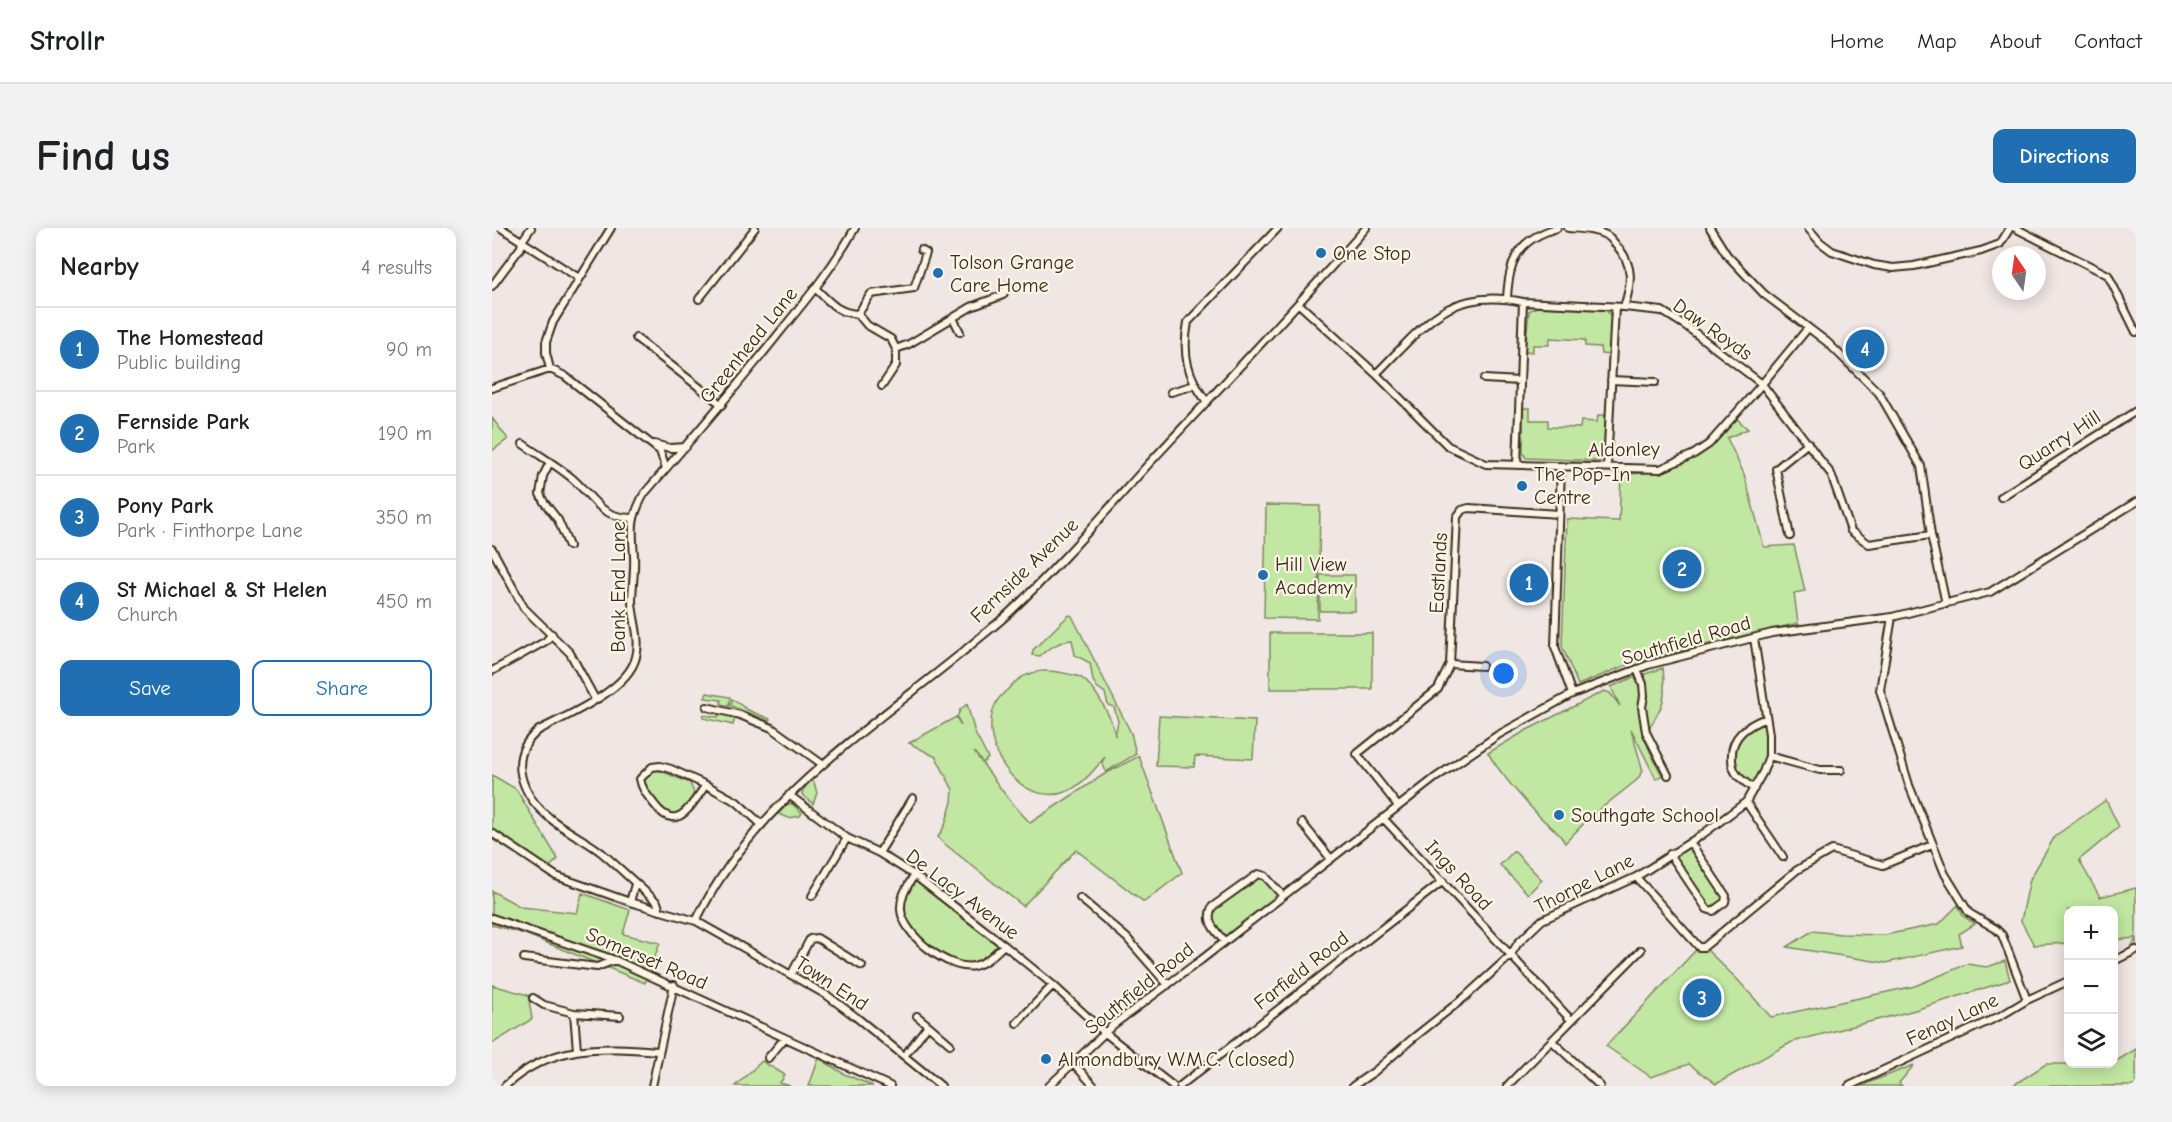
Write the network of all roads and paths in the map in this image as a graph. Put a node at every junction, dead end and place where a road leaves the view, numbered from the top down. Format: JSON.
{"nodes":[{"id":1,"x":501,"y":228,"type":"edge"},
{"id":2,"x":531,"y":228,"type":"edge"},
{"id":3,"x":611,"y":228,"type":"edge"},
{"id":4,"x":755,"y":228,"type":"edge"},
{"id":5,"x":854,"y":228,"type":"edge"},
{"id":6,"x":1278,"y":228,"type":"edge"},
{"id":7,"x":1366,"y":228,"type":"edge"},
{"id":8,"x":1557,"y":228,"type":"edge"},
{"id":9,"x":1568,"y":228,"type":"edge"},
{"id":10,"x":1710,"y":228,"type":"edge"},
{"id":11,"x":1808,"y":228,"type":"edge"},
{"id":12,"x":2010,"y":228,"type":"edge"},
{"id":13,"x":2015,"y":228,"type":"edge"},
{"id":14,"x":522,"y":242,"type":"junction"},
{"id":15,"x":921,"y":250,"type":"dead end"},
{"id":16,"x":579,"y":278,"type":"junction"},
{"id":17,"x":492,"y":286,"type":"edge"},
{"id":18,"x":1007,"y":286,"type":"dead end"},
{"id":19,"x":815,"y":288,"type":"junction"},
{"id":20,"x":1507,"y":298,"type":"junction"},
{"id":21,"x":699,"y":299,"type":"dead end"},
{"id":22,"x":1523,"y":302,"type":"junction"},
{"id":23,"x":1299,"y":304,"type":"junction"},
{"id":24,"x":1624,"y":306,"type":"junction"},
{"id":25,"x":1615,"y":307,"type":"junction"},
{"id":26,"x":858,"y":314,"type":"junction"},
{"id":27,"x":953,"y":318,"type":"junction"},
{"id":28,"x":1808,"y":328,"type":"junction"},
{"id":29,"x":960,"y":332,"type":"dead end"},
{"id":30,"x":2136,"y":332,"type":"edge"},
{"id":31,"x":636,"y":339,"type":"dead end"},
{"id":32,"x":896,"y":349,"type":"junction"},
{"id":33,"x":550,"y":369,"type":"junction"},
{"id":34,"x":1376,"y":374,"type":"junction"},
{"id":35,"x":1485,"y":379,"type":"dead end"},
{"id":36,"x":1611,"y":380,"type":"junction"},
{"id":37,"x":1520,"y":381,"type":"junction"},
{"id":38,"x":1655,"y":382,"type":"dead end"},
{"id":39,"x":1762,"y":384,"type":"junction"},
{"id":40,"x":1194,"y":385,"type":"junction"},
{"id":41,"x":882,"y":386,"type":"dead end"},
{"id":42,"x":492,"y":388,"type":"edge"},
{"id":43,"x":1170,"y":392,"type":"dead end"},
{"id":44,"x":1207,"y":402,"type":"junction"},
{"id":45,"x":723,"y":405,"type":"junction"},
{"id":46,"x":2136,"y":411,"type":"edge"},
{"id":47,"x":651,"y":443,"type":"junction"},
{"id":48,"x":1808,"y":443,"type":"junction"},
{"id":49,"x":523,"y":444,"type":"dead end"},
{"id":50,"x":686,"y":447,"type":"junction"},
{"id":51,"x":550,"y":462,"type":"junction"},
{"id":52,"x":1517,"y":465,"type":"junction"},
{"id":53,"x":1561,"y":466,"type":"junction"},
{"id":54,"x":1607,"y":467,"type":"junction"},
{"id":55,"x":666,"y":468,"type":"junction"},
{"id":56,"x":660,"y":477,"type":"joint"},
{"id":57,"x":2001,"y":497,"type":"dead end"},
{"id":58,"x":2136,"y":501,"type":"edge"},
{"id":59,"x":1559,"y":514,"type":"junction"},
{"id":60,"x":633,"y":518,"type":"junction"},
{"id":61,"x":1931,"y":535,"type":"junction"},
{"id":62,"x":1790,"y":536,"type":"dead end"},
{"id":63,"x":569,"y":546,"type":"dead end"},
{"id":64,"x":492,"y":549,"type":"edge"},
{"id":65,"x":1946,"y":604,"type":"junction"},
{"id":66,"x":1892,"y":617,"type":"junction"},
{"id":67,"x":552,"y":634,"type":"junction"},
{"id":68,"x":1754,"y":638,"type":"junction"},
{"id":69,"x":1450,"y":664,"type":"junction"},
{"id":70,"x":1482,"y":666,"type":"dead end"},
{"id":71,"x":1637,"y":669,"type":"junction"},
{"id":72,"x":492,"y":670,"type":"edge"},
{"id":73,"x":1572,"y":694,"type":"junction"},
{"id":74,"x":595,"y":699,"type":"junction"},
{"id":75,"x":707,"y":707,"type":"dead end"},
{"id":76,"x":1766,"y":718,"type":"junction"},
{"id":77,"x":1769,"y":756,"type":"junction"},
{"id":78,"x":822,"y":764,"type":"junction"},
{"id":79,"x":1841,"y":770,"type":"dead end"},
{"id":80,"x":1668,"y":775,"type":"dead end"},
{"id":81,"x":706,"y":785,"type":"junction"},
{"id":82,"x":1754,"y":789,"type":"junction"},
{"id":83,"x":789,"y":795,"type":"junction"},
{"id":84,"x":912,"y":798,"type":"dead end"},
{"id":85,"x":1746,"y":802,"type":"junction"},
{"id":86,"x":1398,"y":806,"type":"junction"},
{"id":87,"x":1383,"y":818,"type":"junction"},
{"id":88,"x":1302,"y":823,"type":"dead end"},
{"id":89,"x":761,"y":824,"type":"junction"},
{"id":90,"x":492,"y":833,"type":"edge"},
{"id":91,"x":847,"y":838,"type":"junction"},
{"id":92,"x":1690,"y":842,"type":"junction"},
{"id":93,"x":1932,"y":845,"type":"junction"},
{"id":94,"x":879,"y":853,"type":"junction"},
{"id":95,"x":1670,"y":854,"type":"junction"},
{"id":96,"x":1783,"y":857,"type":"dead end"},
{"id":97,"x":1331,"y":859,"type":"junction"},
{"id":98,"x":914,"y":875,"type":"junction"},
{"id":99,"x":1636,"y":877,"type":"junction"},
{"id":100,"x":1443,"y":881,"type":"junction"},
{"id":101,"x":635,"y":884,"type":"junction"},
{"id":102,"x":812,"y":896,"type":"dead end"},
{"id":103,"x":1283,"y":896,"type":"junction"},
{"id":104,"x":1080,"y":898,"type":"dead end"},
{"id":105,"x":630,"y":902,"type":"junction"},
{"id":106,"x":660,"y":911,"type":"junction"},
{"id":107,"x":492,"y":918,"type":"edge"},
{"id":108,"x":696,"y":921,"type":"junction"},
{"id":109,"x":1224,"y":941,"type":"junction"},
{"id":110,"x":1004,"y":945,"type":"junction"},
{"id":111,"x":1641,"y":950,"type":"dead end"},
{"id":112,"x":2136,"y":950,"type":"edge"},
{"id":113,"x":1510,"y":956,"type":"junction"},
{"id":114,"x":524,"y":958,"type":"dead end"},
{"id":115,"x":615,"y":960,"type":"junction"},
{"id":116,"x":2116,"y":960,"type":"edge"},
{"id":117,"x":862,"y":966,"type":"dead end"},
{"id":118,"x":791,"y":975,"type":"junction"},
{"id":119,"x":2064,"y":983,"type":"edge"},
{"id":120,"x":674,"y":985,"type":"junction"},
{"id":121,"x":1053,"y":985,"type":"junction"},
{"id":122,"x":1168,"y":985,"type":"junction"},
{"id":123,"x":533,"y":998,"type":"dead end"},
{"id":124,"x":2027,"y":1000,"type":"junction"},
{"id":125,"x":574,"y":1013,"type":"junction"},
{"id":126,"x":620,"y":1016,"type":"dead end"},
{"id":127,"x":917,"y":1016,"type":"dead end"},
{"id":128,"x":1571,"y":1020,"type":"junction"},
{"id":129,"x":1017,"y":1023,"type":"dead end"},
{"id":130,"x":928,"y":1025,"type":"junction"},
{"id":131,"x":1105,"y":1033,"type":"junction"},
{"id":132,"x":785,"y":1038,"type":"junction"},
{"id":133,"x":1552,"y":1041,"type":"junction"},
{"id":134,"x":950,"y":1044,"type":"dead end"},
{"id":135,"x":577,"y":1050,"type":"junction"},
{"id":136,"x":658,"y":1051,"type":"junction"},
{"id":137,"x":905,"y":1056,"type":"junction"},
{"id":138,"x":768,"y":1058,"type":"dead end"},
{"id":139,"x":1074,"y":1064,"type":"junction"},
{"id":140,"x":505,"y":1086,"type":"edge"},
{"id":141,"x":652,"y":1086,"type":"edge"},
{"id":142,"x":890,"y":1086,"type":"edge"},
{"id":143,"x":941,"y":1086,"type":"edge"},
{"id":144,"x":1050,"y":1086,"type":"edge"},
{"id":145,"x":1094,"y":1086,"type":"edge"},
{"id":146,"x":1173,"y":1086,"type":"edge"},
{"id":147,"x":1180,"y":1086,"type":"edge"},
{"id":148,"x":1353,"y":1086,"type":"edge"},
{"id":149,"x":1507,"y":1086,"type":"edge"},
{"id":150,"x":1600,"y":1086,"type":"edge"},
{"id":151,"x":1849,"y":1086,"type":"edge"}],
"edges":[{"from":1,"to":14,"type":"street"},
{"from":2,"to":14,"type":"street"},
{"from":3,"to":16,"type":"street"},
{"from":4,"to":21,"type":"street"},
{"from":5,"to":19,"type":"street","name":"Greenhead Lane"},
{"from":6,"to":40,"type":"street"},
{"from":7,"to":23,"type":"street","name":"Fernside Avenue"},
{"from":8,"to":20,"type":"street"},
{"from":9,"to":24,"type":"street"},
{"from":10,"to":28,"type":"street"},
{"from":11,"to":12,"type":"street"},
{"from":13,"to":30,"type":"street"},
{"from":14,"to":16,"type":"street"},
{"from":14,"to":17,"type":"street"},
{"from":15,"to":26,"type":"street"},
{"from":16,"to":33,"type":"street"},
{"from":18,"to":27,"type":"street"},
{"from":19,"to":26,"type":"street"},
{"from":19,"to":45,"type":"street","name":"Greenhead Lane"},
{"from":20,"to":22,"type":"street","name":"Daw Royds"},
{"from":20,"to":34,"type":"street","name":"Daw Royds"},
{"from":22,"to":25,"type":"street","name":"Daw Royds"},
{"from":22,"to":37,"type":"street"},
{"from":23,"to":34,"type":"street","name":"Aldonley"},
{"from":23,"to":44,"type":"street","name":"Fernside Avenue"},
{"from":24,"to":25,"type":"street","name":"Daw Royds"},
{"from":24,"to":39,"type":"street","name":"Daw Royds"},
{"from":25,"to":36,"type":"street"},
{"from":26,"to":32,"type":"street"},
{"from":27,"to":29,"type":"street"},
{"from":27,"to":32,"type":"street"},
{"from":28,"to":39,"type":"street","name":"Aldonley"},
{"from":28,"to":61,"type":"street"},
{"from":31,"to":45,"type":"street"},
{"from":32,"to":41,"type":"street"},
{"from":33,"to":42,"type":"street"},
{"from":33,"to":47,"type":"street"},
{"from":34,"to":52,"type":"street","name":"Aldonley"},
{"from":35,"to":37,"type":"street"},
{"from":36,"to":38,"type":"street"},
{"from":36,"to":54,"type":"street"},
{"from":37,"to":52,"type":"street"},
{"from":39,"to":48,"type":"street","name":"Daw Royds"},
{"from":39,"to":54,"type":"street","name":"Aldonley"},
{"from":40,"to":43,"type":"street"},
{"from":40,"to":44,"type":"street"},
{"from":44,"to":78,"type":"street","name":"Fernside Avenue"},
{"from":45,"to":50,"type":"street","name":"Greenhead Lane"},
{"from":46,"to":57,"type":"street","name":"Quarry Hill"},
{"from":47,"to":50,"type":"street"},
{"from":47,"to":55,"type":"street"},
{"from":48,"to":61,"type":"street","name":"Daw Royds"},
{"from":48,"to":62,"type":"street"},
{"from":49,"to":51,"type":"street"},
{"from":50,"to":55,"type":"street","name":"Greenhead Lane"},
{"from":51,"to":60,"type":"street"},
{"from":51,"to":63,"type":"street"},
{"from":52,"to":53,"type":"street","name":"Aldonley"},
{"from":53,"to":54,"type":"street","name":"Aldonley"},
{"from":53,"to":59,"type":"street"},
{"from":55,"to":56,"type":"street","name":"Greenhead Lane"},
{"from":56,"to":60,"type":"street","name":"Bank End Lane"},
{"from":58,"to":65,"type":"street","name":"Southfield Road"},
{"from":59,"to":69,"type":"street","name":"Eastlands"},
{"from":59,"to":73,"type":"street"},
{"from":60,"to":74,"type":"street","name":"Bank End Lane"},
{"from":61,"to":65,"type":"street"},
{"from":64,"to":67,"type":"street"},
{"from":65,"to":66,"type":"street","name":"Southfield Road"},
{"from":66,"to":68,"type":"street","name":"Southfield Road"},
{"from":66,"to":93,"type":"street"},
{"from":67,"to":72,"type":"street"},
{"from":67,"to":74,"type":"street"},
{"from":68,"to":71,"type":"street","name":"Southfield Road"},
{"from":68,"to":76,"type":"street","name":"Thorpe Lane"},
{"from":69,"to":70,"type":"street"},
{"from":69,"to":86,"type":"street","name":"Eastlands"},
{"from":71,"to":73,"type":"street","name":"Southfield Road"},
{"from":71,"to":80,"type":"street"},
{"from":73,"to":86,"type":"street","name":"Southfield Road"},
{"from":74,"to":101,"type":"street","name":"Bank End Lane"},
{"from":75,"to":78,"type":"street"},
{"from":76,"to":77,"type":"street","name":"Thorpe Lane"},
{"from":76,"to":82,"type":"street"},
{"from":77,"to":79,"type":"street"},
{"from":77,"to":82,"type":"street","name":"Thorpe Lane"},
{"from":78,"to":83,"type":"street","name":"Fernside Avenue"},
{"from":81,"to":81,"type":"street"},
{"from":81,"to":89,"type":"street"},
{"from":82,"to":85,"type":"street","name":"Thorpe Lane"},
{"from":83,"to":89,"type":"street","name":"Fernside Avenue"},
{"from":83,"to":91,"type":"street","name":"De Lacy Avenue"},
{"from":84,"to":94,"type":"street"},
{"from":85,"to":92,"type":"street","name":"Thorpe Lane"},
{"from":85,"to":96,"type":"street"},
{"from":86,"to":87,"type":"street","name":"Southfield Road"},
{"from":87,"to":97,"type":"street","name":"Southfield Road"},
{"from":87,"to":100,"type":"street","name":"Ings Road"},
{"from":88,"to":97,"type":"street"},
{"from":89,"to":108,"type":"street","name":"Fernside Avenue"},
{"from":90,"to":105,"type":"street","name":"Town End"},
{"from":91,"to":94,"type":"street","name":"De Lacy Avenue"},
{"from":91,"to":102,"type":"street"},
{"from":92,"to":95,"type":"street","name":"Thorpe Lane"},
{"from":92,"to":95,"type":"street"},
{"from":93,"to":99,"type":"street"},
{"from":93,"to":124,"type":"street"},
{"from":94,"to":98,"type":"street","name":"De Lacy Avenue"},
{"from":95,"to":99,"type":"street","name":"Thorpe Lane"},
{"from":97,"to":103,"type":"street","name":"Southfield Road"},
{"from":98,"to":110,"type":"street","name":"De Lacy Avenue"},
{"from":98,"to":110,"type":"street"},
{"from":99,"to":113,"type":"street","name":"Thorpe Lane"},
{"from":100,"to":113,"type":"street","name":"Ings Road"},
{"from":100,"to":147,"type":"street","name":"Farfield Road"},
{"from":101,"to":105,"type":"street"},
{"from":101,"to":106,"type":"street","name":"Bank End Lane"},
{"from":103,"to":109,"type":"street","name":"Southfield Road"},
{"from":103,"to":109,"type":"street","name":"Southfield Road"},
{"from":104,"to":122,"type":"street"},
{"from":105,"to":106,"type":"street","name":"Town End"},
{"from":106,"to":108,"type":"street","name":"Town End"},
{"from":107,"to":115,"type":"street","name":"Somerset Road"},
{"from":108,"to":118,"type":"street","name":"Town End"},
{"from":109,"to":122,"type":"street","name":"Southfield Road"},
{"from":110,"to":121,"type":"street","name":"De Lacy Avenue"},
{"from":111,"to":128,"type":"street"},
{"from":112,"to":116,"type":"street"},
{"from":113,"to":128,"type":"street","name":"Ings Road"},
{"from":113,"to":148,"type":"street","name":"Thorpe Lane"},
{"from":114,"to":115,"type":"street"},
{"from":115,"to":120,"type":"street","name":"Somerset Road"},
{"from":117,"to":118,"type":"street"},
{"from":118,"to":137,"type":"street","name":"Town End"},
{"from":119,"to":124,"type":"street","name":"Fenay Lane"},
{"from":120,"to":132,"type":"street","name":"Somerset Road"},
{"from":120,"to":136,"type":"street"},
{"from":121,"to":129,"type":"street"},
{"from":121,"to":131,"type":"street","name":"De Lacy Avenue"},
{"from":122,"to":131,"type":"street","name":"Southfield Road"},
{"from":123,"to":125,"type":"street"},
{"from":124,"to":151,"type":"street","name":"Fenay Lane"},
{"from":125,"to":126,"type":"street"},
{"from":125,"to":135,"type":"street"},
{"from":127,"to":130,"type":"street"},
{"from":128,"to":133,"type":"street"},
{"from":130,"to":134,"type":"street"},
{"from":130,"to":137,"type":"street"},
{"from":131,"to":139,"type":"street","name":"Southfield Road"},
{"from":131,"to":146,"type":"street"},
{"from":132,"to":138,"type":"street"},
{"from":132,"to":142,"type":"street","name":"Somerset Road"},
{"from":133,"to":149,"type":"street"},
{"from":133,"to":150,"type":"street"},
{"from":135,"to":136,"type":"street"},
{"from":135,"to":140,"type":"street"},
{"from":136,"to":141,"type":"street"},
{"from":137,"to":143,"type":"street","name":"Town End"},
{"from":139,"to":144,"type":"street","name":"Southfield Road"},
{"from":139,"to":145,"type":"street"}]}
